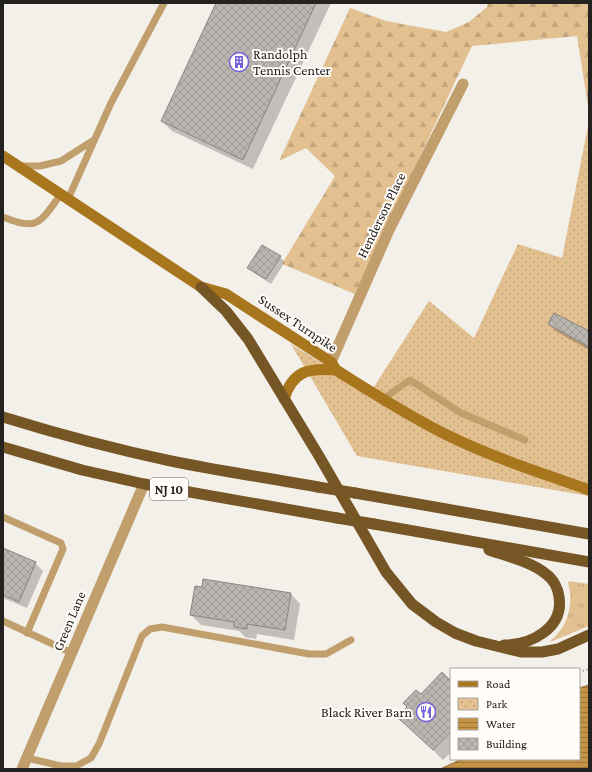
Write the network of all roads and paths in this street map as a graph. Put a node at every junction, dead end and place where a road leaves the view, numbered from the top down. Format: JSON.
{"nodes":[{"id":1,"x":164,"y":3,"type":"edge"},
{"id":2,"x":463,"y":84,"type":"dead end"},
{"id":3,"x":94,"y":140,"type":"junction"},
{"id":4,"x":3,"y":156,"type":"edge"},
{"id":5,"x":18,"y":166,"type":"junction"},
{"id":6,"x":65,"y":197,"type":"junction"},
{"id":7,"x":3,"y":217,"type":"edge"},
{"id":8,"x":201,"y":287,"type":"junction"},
{"id":9,"x":333,"y":366,"type":"junction"},
{"id":10,"x":284,"y":399,"type":"junction"},
{"id":11,"x":383,"y":399,"type":"junction"},
{"id":12,"x":3,"y":417,"type":"edge"},
{"id":13,"x":525,"y":440,"type":"dead end"},
{"id":14,"x":3,"y":447,"type":"edge"},
{"id":15,"x":144,"y":484,"type":"junction"},
{"id":16,"x":589,"y":490,"type":"edge"},
{"id":17,"x":3,"y":517,"type":"edge"},
{"id":18,"x":589,"y":534,"type":"edge"},
{"id":19,"x":461,"y":540,"type":"junction"},
{"id":20,"x":589,"y":562,"type":"edge"},
{"id":21,"x":3,"y":621,"type":"edge"},
{"id":22,"x":27,"y":632,"type":"junction"},
{"id":23,"x":589,"y":635,"type":"edge"},
{"id":24,"x":351,"y":640,"type":"dead end"},
{"id":25,"x":496,"y":646,"type":"junction"},
{"id":26,"x":72,"y":653,"type":"junction"},
{"id":27,"x":27,"y":758,"type":"junction"},
{"id":28,"x":22,"y":769,"type":"edge"}],
"edges":[{"from":1,"to":3,"type":"lane"},
{"from":2,"to":9,"type":"street","name":"Henderson Place"},
{"from":3,"to":5,"type":"lane"},
{"from":3,"to":6,"type":"lane"},
{"from":4,"to":5,"type":"main road","name":"Sussex Turnpike"},
{"from":5,"to":6,"type":"main road","name":"Sussex Turnpike"},
{"from":6,"to":7,"type":"lane"},
{"from":6,"to":8,"type":"main road","name":"Sussex Turnpike"},
{"from":8,"to":9,"type":"main road","name":"Sussex Turnpike"},
{"from":8,"to":10,"type":"highway"},
{"from":9,"to":10,"type":"main road"},
{"from":9,"to":11,"type":"main road","name":"Sussex Turnpike"},
{"from":10,"to":25,"type":"highway"},
{"from":11,"to":13,"type":"lane"},
{"from":11,"to":16,"type":"main road","name":"Sussex Turnpike"},
{"from":12,"to":18,"type":"highway","number":"NJ 10","bridge":true},
{"from":14,"to":15,"type":"highway","number":"NJ 10"},
{"from":15,"to":19,"type":"highway","number":"NJ 10","bridge":true},
{"from":15,"to":26,"type":"street","name":"Green Lane"},
{"from":17,"to":22,"type":"lane"},
{"from":19,"to":20,"type":"highway","number":"NJ 10"},
{"from":19,"to":25,"type":"highway"},
{"from":21,"to":22,"type":"lane"},
{"from":22,"to":26,"type":"lane"},
{"from":23,"to":25,"type":"highway"},
{"from":24,"to":27,"type":"lane"},
{"from":26,"to":27,"type":"street","name":"Green Lane"},
{"from":27,"to":28,"type":"street","name":"Green Lane"}]}
